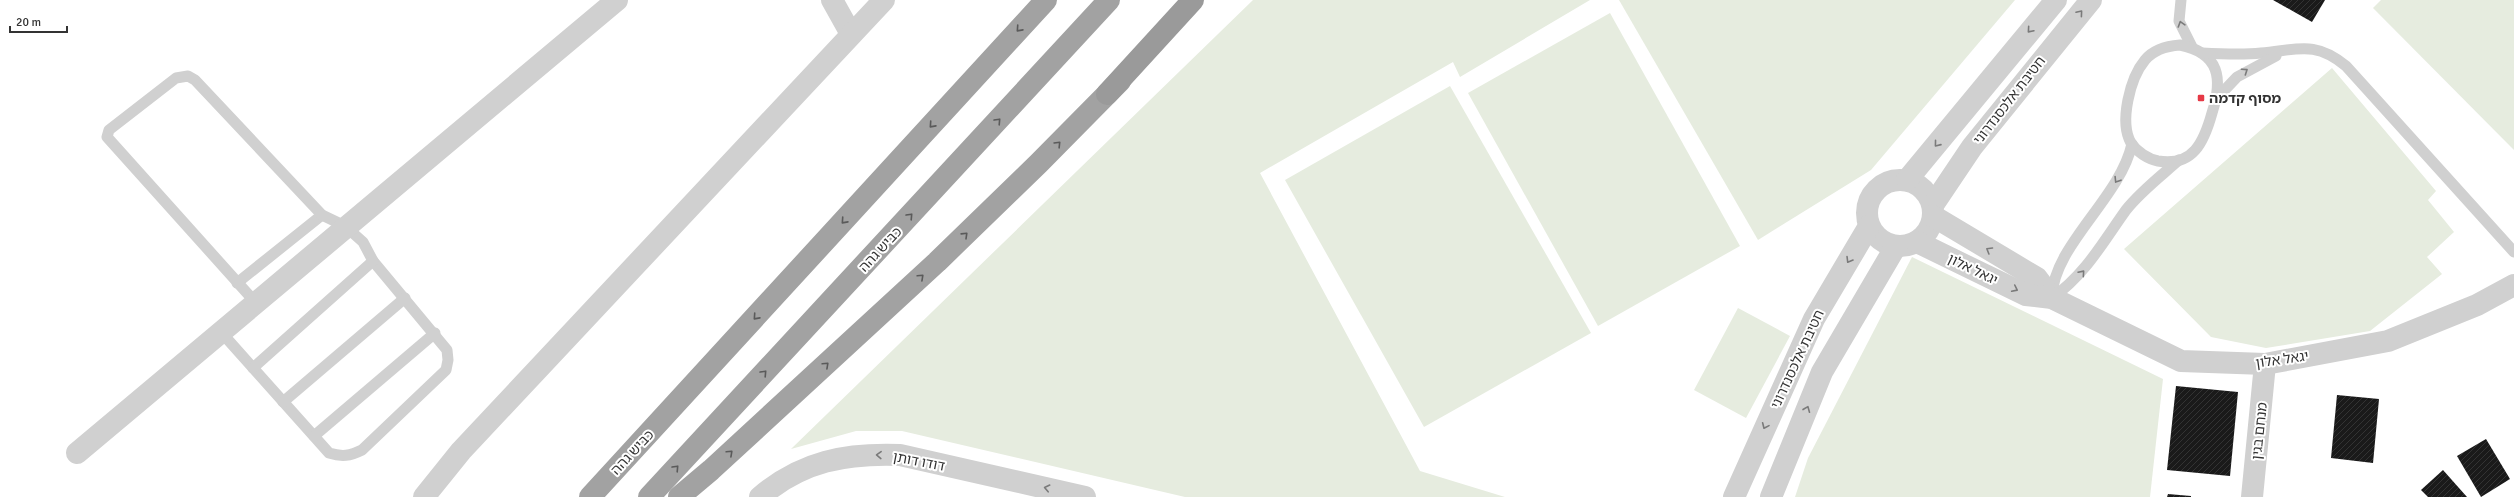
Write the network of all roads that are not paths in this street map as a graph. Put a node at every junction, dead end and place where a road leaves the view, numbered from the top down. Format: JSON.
{"nodes":[{"id":1,"x":617,"y":0,"type":"edge"},
{"id":2,"x":832,"y":0,"type":"edge"},
{"id":3,"x":884,"y":0,"type":"edge"},
{"id":4,"x":1046,"y":0,"type":"edge"},
{"id":5,"x":1109,"y":0,"type":"edge"},
{"id":6,"x":1193,"y":0,"type":"edge"},
{"id":7,"x":1204,"y":0,"type":"edge"},
{"id":8,"x":2056,"y":0,"type":"edge"},
{"id":9,"x":2091,"y":0,"type":"edge"},
{"id":10,"x":2181,"y":0,"type":"edge"},
{"id":11,"x":851,"y":34,"type":"junction"},
{"id":12,"x":2192,"y":47,"type":"junction"},
{"id":13,"x":2295,"y":48,"type":"junction"},
{"id":14,"x":2202,"y":53,"type":"junction"},
{"id":15,"x":1107,"y":94,"type":"junction"},
{"id":16,"x":2217,"y":98,"type":"junction"},
{"id":17,"x":2132,"y":144,"type":"junction"},
{"id":18,"x":2180,"y":160,"type":"junction"},
{"id":19,"x":1907,"y":180,"type":"junction"},
{"id":20,"x":1933,"y":211,"type":"junction"},
{"id":21,"x":322,"y":215,"type":"junction"},
{"id":22,"x":345,"y":226,"type":"junction"},
{"id":23,"x":1869,"y":226,"type":"junction"},
{"id":24,"x":1917,"y":242,"type":"junction"},
{"id":25,"x":1896,"y":246,"type":"junction"},
{"id":26,"x":2514,"y":252,"type":"edge"},
{"id":27,"x":373,"y":260,"type":"junction"},
{"id":28,"x":237,"y":283,"type":"junction"},
{"id":29,"x":2514,"y":285,"type":"edge"},
{"id":30,"x":405,"y":298,"type":"junction"},
{"id":31,"x":2052,"y":298,"type":"junction"},
{"id":32,"x":256,"y":303,"type":"junction"},
{"id":33,"x":221,"y":332,"type":"junction"},
{"id":34,"x":435,"y":333,"type":"junction"},
{"id":35,"x":2265,"y":364,"type":"junction"},
{"id":36,"x":253,"y":368,"type":"junction"},
{"id":37,"x":283,"y":402,"type":"junction"},
{"id":38,"x":314,"y":436,"type":"junction"},
{"id":39,"x":77,"y":453,"type":"dead end"},
{"id":40,"x":424,"y":497,"type":"edge"},
{"id":41,"x":590,"y":497,"type":"edge"},
{"id":42,"x":649,"y":497,"type":"edge"},
{"id":43,"x":679,"y":497,"type":"edge"},
{"id":44,"x":760,"y":497,"type":"edge"},
{"id":45,"x":1085,"y":497,"type":"edge"},
{"id":46,"x":1734,"y":497,"type":"edge"},
{"id":47,"x":1771,"y":497,"type":"edge"},
{"id":48,"x":2252,"y":497,"type":"edge"}],
"edges":[{"from":1,"to":22,"type":"street"},
{"from":2,"to":11,"type":"street"},
{"from":3,"to":11,"type":"street"},
{"from":4,"to":41,"type":"highway","name":"כביש גהה","one_way":true},
{"from":42,"to":5,"type":"highway","name":"כביש גהה","one_way":true},
{"from":6,"to":15,"type":"highway"},
{"from":7,"to":15,"type":"highway"},
{"from":8,"to":19,"type":"street","name":"חטיבת אלכסנדרוני","one_way":true},
{"from":20,"to":9,"type":"street","name":"חטיבת אלכסנדרוני","one_way":true},
{"from":12,"to":10,"type":"lane","one_way":true},
{"from":11,"to":40,"type":"street"},
{"from":12,"to":14,"type":"lane"},
{"from":12,"to":17,"type":"lane"},
{"from":13,"to":14,"type":"lane"},
{"from":16,"to":13,"type":"lane","one_way":true},
{"from":13,"to":26,"type":"lane"},
{"from":14,"to":16,"type":"lane"},
{"from":43,"to":15,"type":"highway","one_way":true},
{"from":16,"to":18,"type":"lane"},
{"from":17,"to":18,"type":"lane"},
{"from":17,"to":31,"type":"lane","one_way":true},
{"from":31,"to":18,"type":"lane","one_way":true},
{"from":19,"to":20,"type":"street"},
{"from":19,"to":23,"type":"street"},
{"from":20,"to":24,"type":"street"},
{"from":31,"to":20,"type":"street","name":"יגאל אלון","one_way":true},
{"from":21,"to":22,"type":"lane"},
{"from":21,"to":28,"type":"lane"},
{"from":21,"to":28,"type":"lane"},
{"from":22,"to":27,"type":"lane"},
{"from":22,"to":32,"type":"street"},
{"from":23,"to":25,"type":"street"},
{"from":23,"to":46,"type":"street","name":"חטיבת אלכסנדרוני","one_way":true},
{"from":24,"to":25,"type":"street"},
{"from":24,"to":31,"type":"street","name":"יגאל אלון","one_way":true},
{"from":47,"to":25,"type":"street","name":"חטיבת אלכסנדרוני","one_way":true},
{"from":27,"to":30,"type":"lane"},
{"from":27,"to":36,"type":"lane"},
{"from":28,"to":32,"type":"lane"},
{"from":29,"to":35,"type":"street","name":"יגאל אלון"},
{"from":30,"to":34,"type":"lane"},
{"from":30,"to":37,"type":"lane"},
{"from":31,"to":35,"type":"street","name":"יגאל אלון"},
{"from":32,"to":33,"type":"street"},
{"from":33,"to":36,"type":"lane"},
{"from":33,"to":39,"type":"street"},
{"from":34,"to":38,"type":"lane"},
{"from":34,"to":38,"type":"lane"},
{"from":35,"to":48,"type":"street","name":"מנחם בגין"},
{"from":36,"to":37,"type":"lane"},
{"from":37,"to":38,"type":"lane"},
{"from":45,"to":44,"type":"street","name":"דודו דותן","one_way":true}]}
